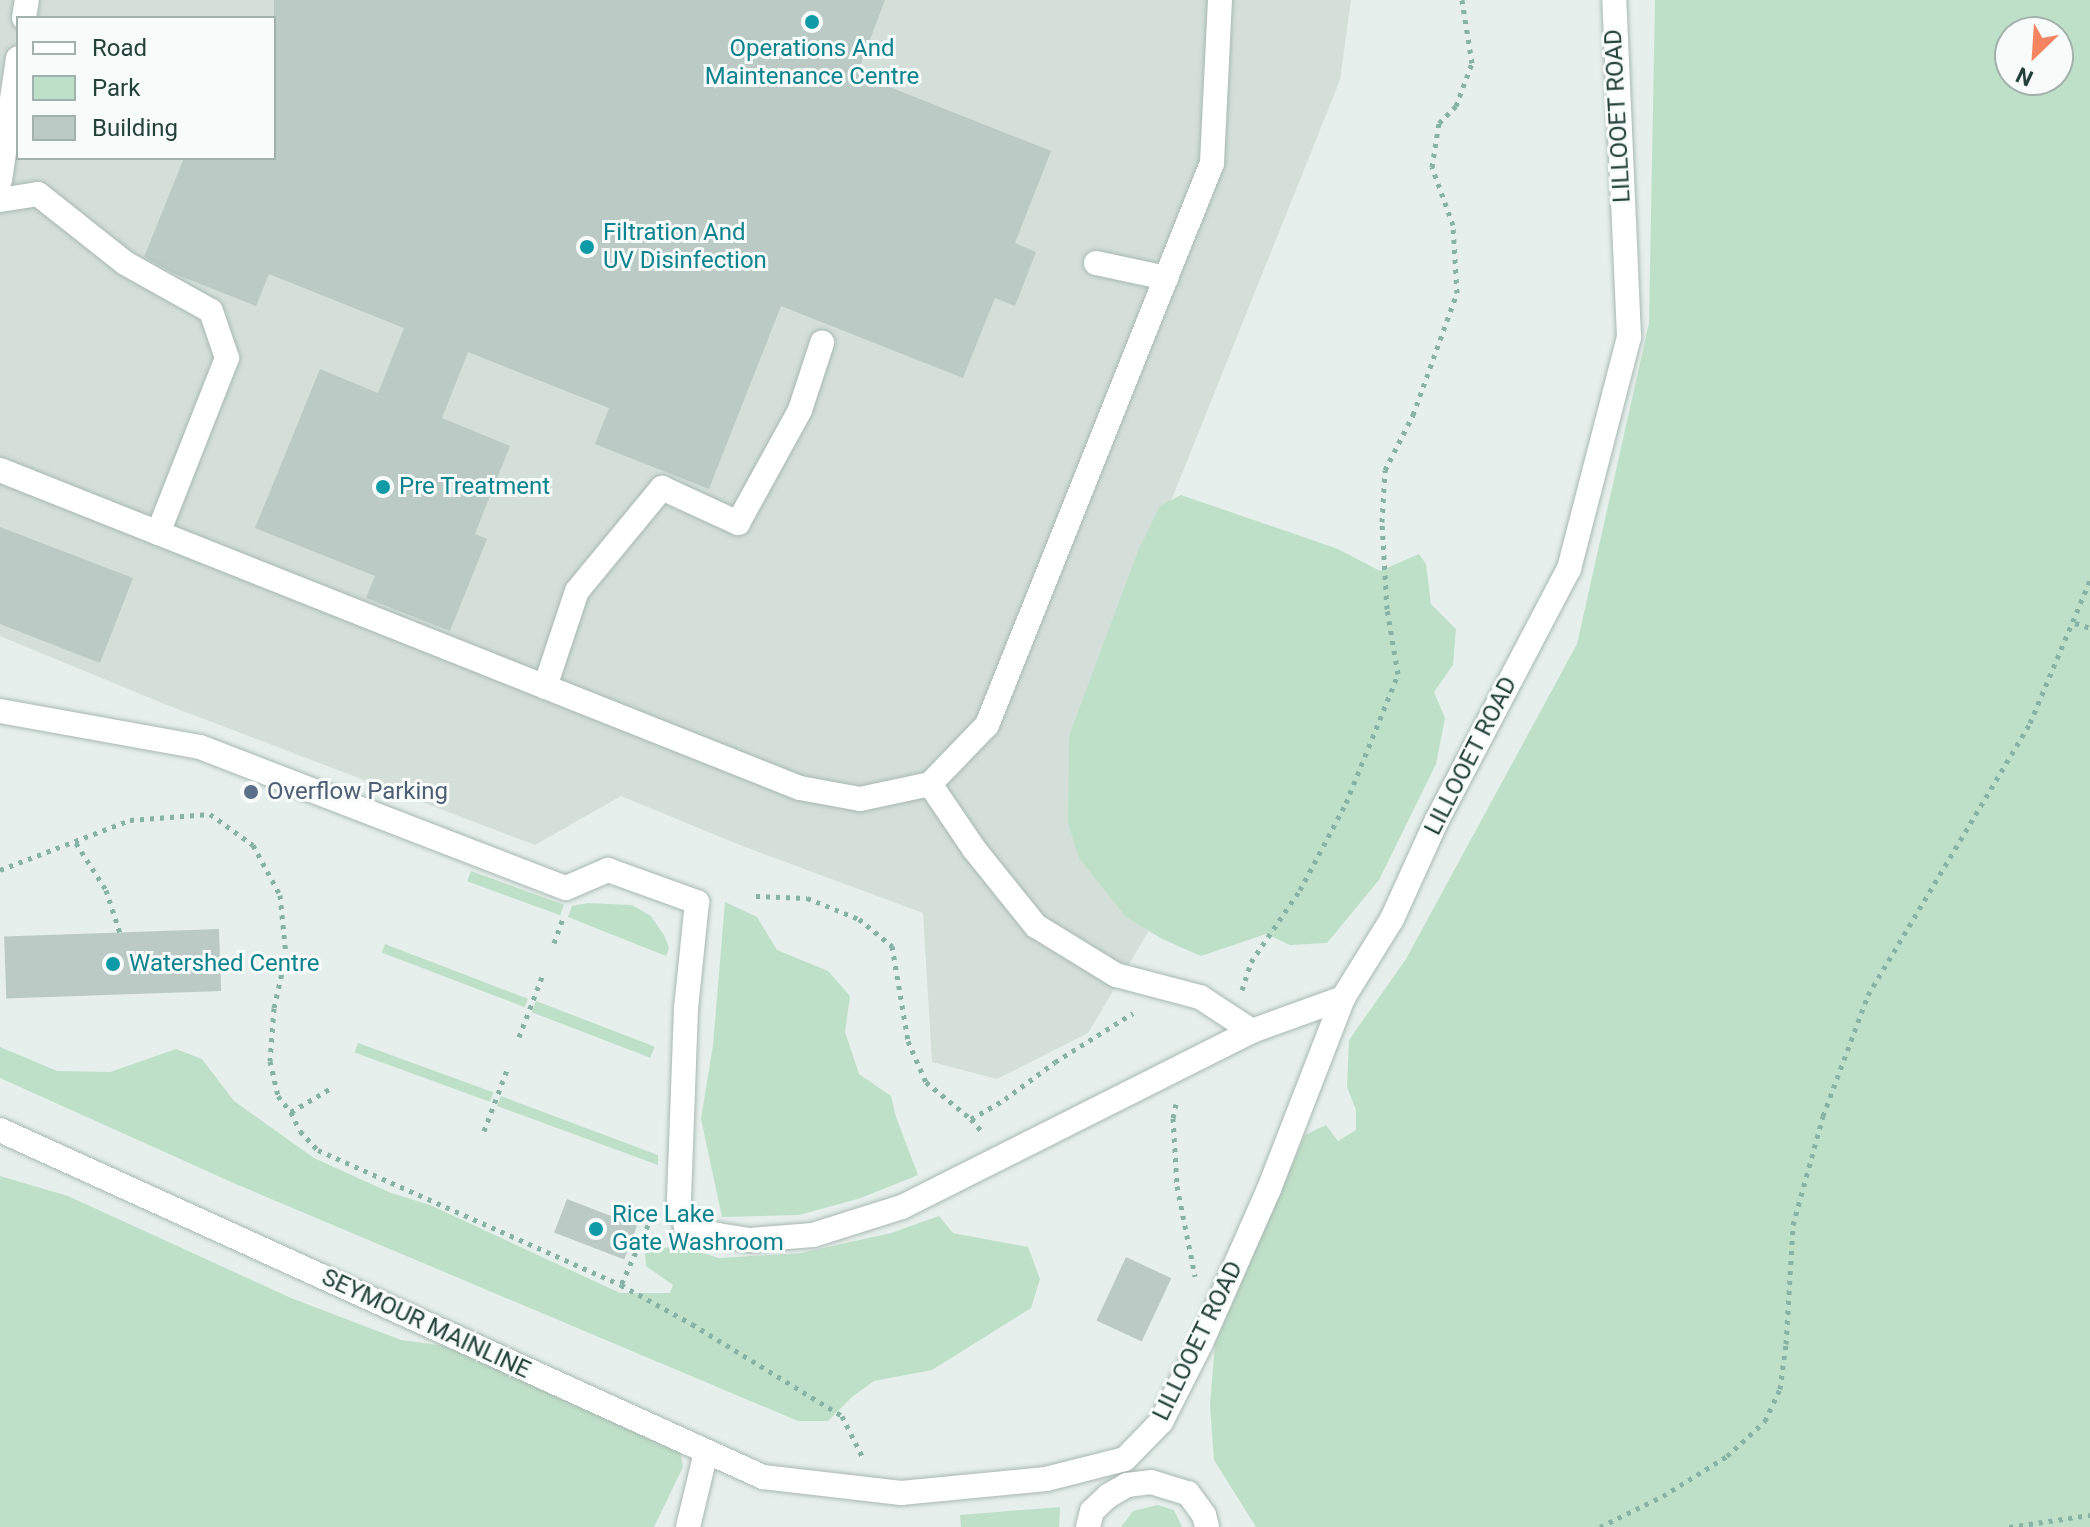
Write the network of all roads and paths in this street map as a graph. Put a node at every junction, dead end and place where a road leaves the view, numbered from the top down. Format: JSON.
{"nodes":[{"id":1,"x":1220,"y":0,"type":"edge"},
{"id":2,"x":1462,"y":0,"type":"edge"},
{"id":3,"x":1614,"y":0,"type":"edge"},
{"id":4,"x":16,"y":72,"type":"edge"},
{"id":5,"x":0,"y":180,"type":"edge"},
{"id":6,"x":0,"y":200,"type":"edge"},
{"id":7,"x":1096,"y":263,"type":"dead end"},
{"id":8,"x":1166,"y":278,"type":"junction"},
{"id":9,"x":822,"y":343,"type":"dead end"},
{"id":10,"x":0,"y":470,"type":"edge"},
{"id":11,"x":158,"y":533,"type":"junction"},
{"id":12,"x":2090,"y":580,"type":"edge"},
{"id":13,"x":2075,"y":623,"type":"junction"},
{"id":14,"x":2090,"y":628,"type":"edge"},
{"id":15,"x":545,"y":687,"type":"junction"},
{"id":16,"x":0,"y":711,"type":"edge"},
{"id":17,"x":930,"y":784,"type":"junction"},
{"id":18,"x":76,"y":843,"type":"junction"},
{"id":19,"x":0,"y":870,"type":"edge"},
{"id":20,"x":756,"y":896,"type":"dead end"},
{"id":21,"x":568,"y":905,"type":"dead end"},
{"id":22,"x":120,"y":933,"type":"dead end"},
{"id":23,"x":554,"y":943,"type":"dead end"},
{"id":24,"x":543,"y":974,"type":"dead end"},
{"id":25,"x":1242,"y":987,"type":"junction"},
{"id":26,"x":1200,"y":997,"type":"junction"},
{"id":27,"x":1343,"y":998,"type":"junction"},
{"id":28,"x":1142,"y":1006,"type":"dead end"},
{"id":29,"x":1252,"y":1031,"type":"junction"},
{"id":30,"x":519,"y":1037,"type":"dead end"},
{"id":31,"x":1184,"y":1064,"type":"junction"},
{"id":32,"x":508,"y":1067,"type":"dead end"},
{"id":33,"x":331,"y":1088,"type":"dead end"},
{"id":34,"x":291,"y":1112,"type":"junction"},
{"id":35,"x":0,"y":1130,"type":"edge"},
{"id":36,"x":484,"y":1131,"type":"dead end"},
{"id":37,"x":652,"y":1215,"type":"dead end"},
{"id":38,"x":621,"y":1285,"type":"junction"},
{"id":39,"x":1196,"y":1287,"type":"dead end"},
{"id":40,"x":706,"y":1452,"type":"junction"},
{"id":41,"x":1125,"y":1459,"type":"junction"},
{"id":42,"x":1135,"y":1483,"type":"junction"},
{"id":43,"x":901,"y":1493,"type":"junction"},
{"id":44,"x":2090,"y":1515,"type":"edge"},
{"id":45,"x":688,"y":1527,"type":"edge"},
{"id":46,"x":1088,"y":1527,"type":"edge"},
{"id":47,"x":1207,"y":1527,"type":"edge"},
{"id":48,"x":1600,"y":1527,"type":"edge"},
{"id":49,"x":2009,"y":1527,"type":"edge"}],
"edges":[{"from":1,"to":8,"type":"street"},
{"from":2,"to":25,"type":"path"},
{"from":3,"to":27,"type":"street","name":"LILLOOET ROAD"},
{"from":4,"to":5,"type":"street"},
{"from":6,"to":11,"type":"street"},
{"from":7,"to":8,"type":"street"},
{"from":8,"to":17,"type":"street"},
{"from":9,"to":15,"type":"street"},
{"from":10,"to":11,"type":"street"},
{"from":11,"to":15,"type":"street"},
{"from":12,"to":13,"type":"path"},
{"from":13,"to":14,"type":"path"},
{"from":13,"to":48,"type":"path"},
{"from":15,"to":17,"type":"street"},
{"from":16,"to":31,"type":"street"},
{"from":17,"to":26,"type":"street"},
{"from":18,"to":19,"type":"path"},
{"from":18,"to":22,"type":"path"},
{"from":18,"to":34,"type":"path"},
{"from":20,"to":28,"type":"path"},
{"from":21,"to":23,"type":"path"},
{"from":24,"to":30,"type":"path"},
{"from":25,"to":26,"type":"path"},
{"from":25,"to":29,"type":"path"},
{"from":26,"to":29,"type":"street"},
{"from":27,"to":29,"type":"street"},
{"from":27,"to":41,"type":"street","name":"LILLOOET ROAD"},
{"from":29,"to":31,"type":"street"},
{"from":31,"to":39,"type":"path"},
{"from":32,"to":36,"type":"path"},
{"from":33,"to":34,"type":"path"},
{"from":34,"to":38,"type":"path"},
{"from":35,"to":40,"type":"street","name":"SEYMOUR MAINLINE"},
{"from":37,"to":38,"type":"path"},
{"from":38,"to":43,"type":"path"},
{"from":40,"to":43,"type":"street","name":"SEYMOUR MAINLINE"},
{"from":40,"to":45,"type":"street"},
{"from":41,"to":42,"type":"street"},
{"from":41,"to":43,"type":"street","name":"SEYMOUR MAINLINE"},
{"from":42,"to":46,"type":"street"},
{"from":42,"to":47,"type":"street"},
{"from":44,"to":49,"type":"path"}]}
